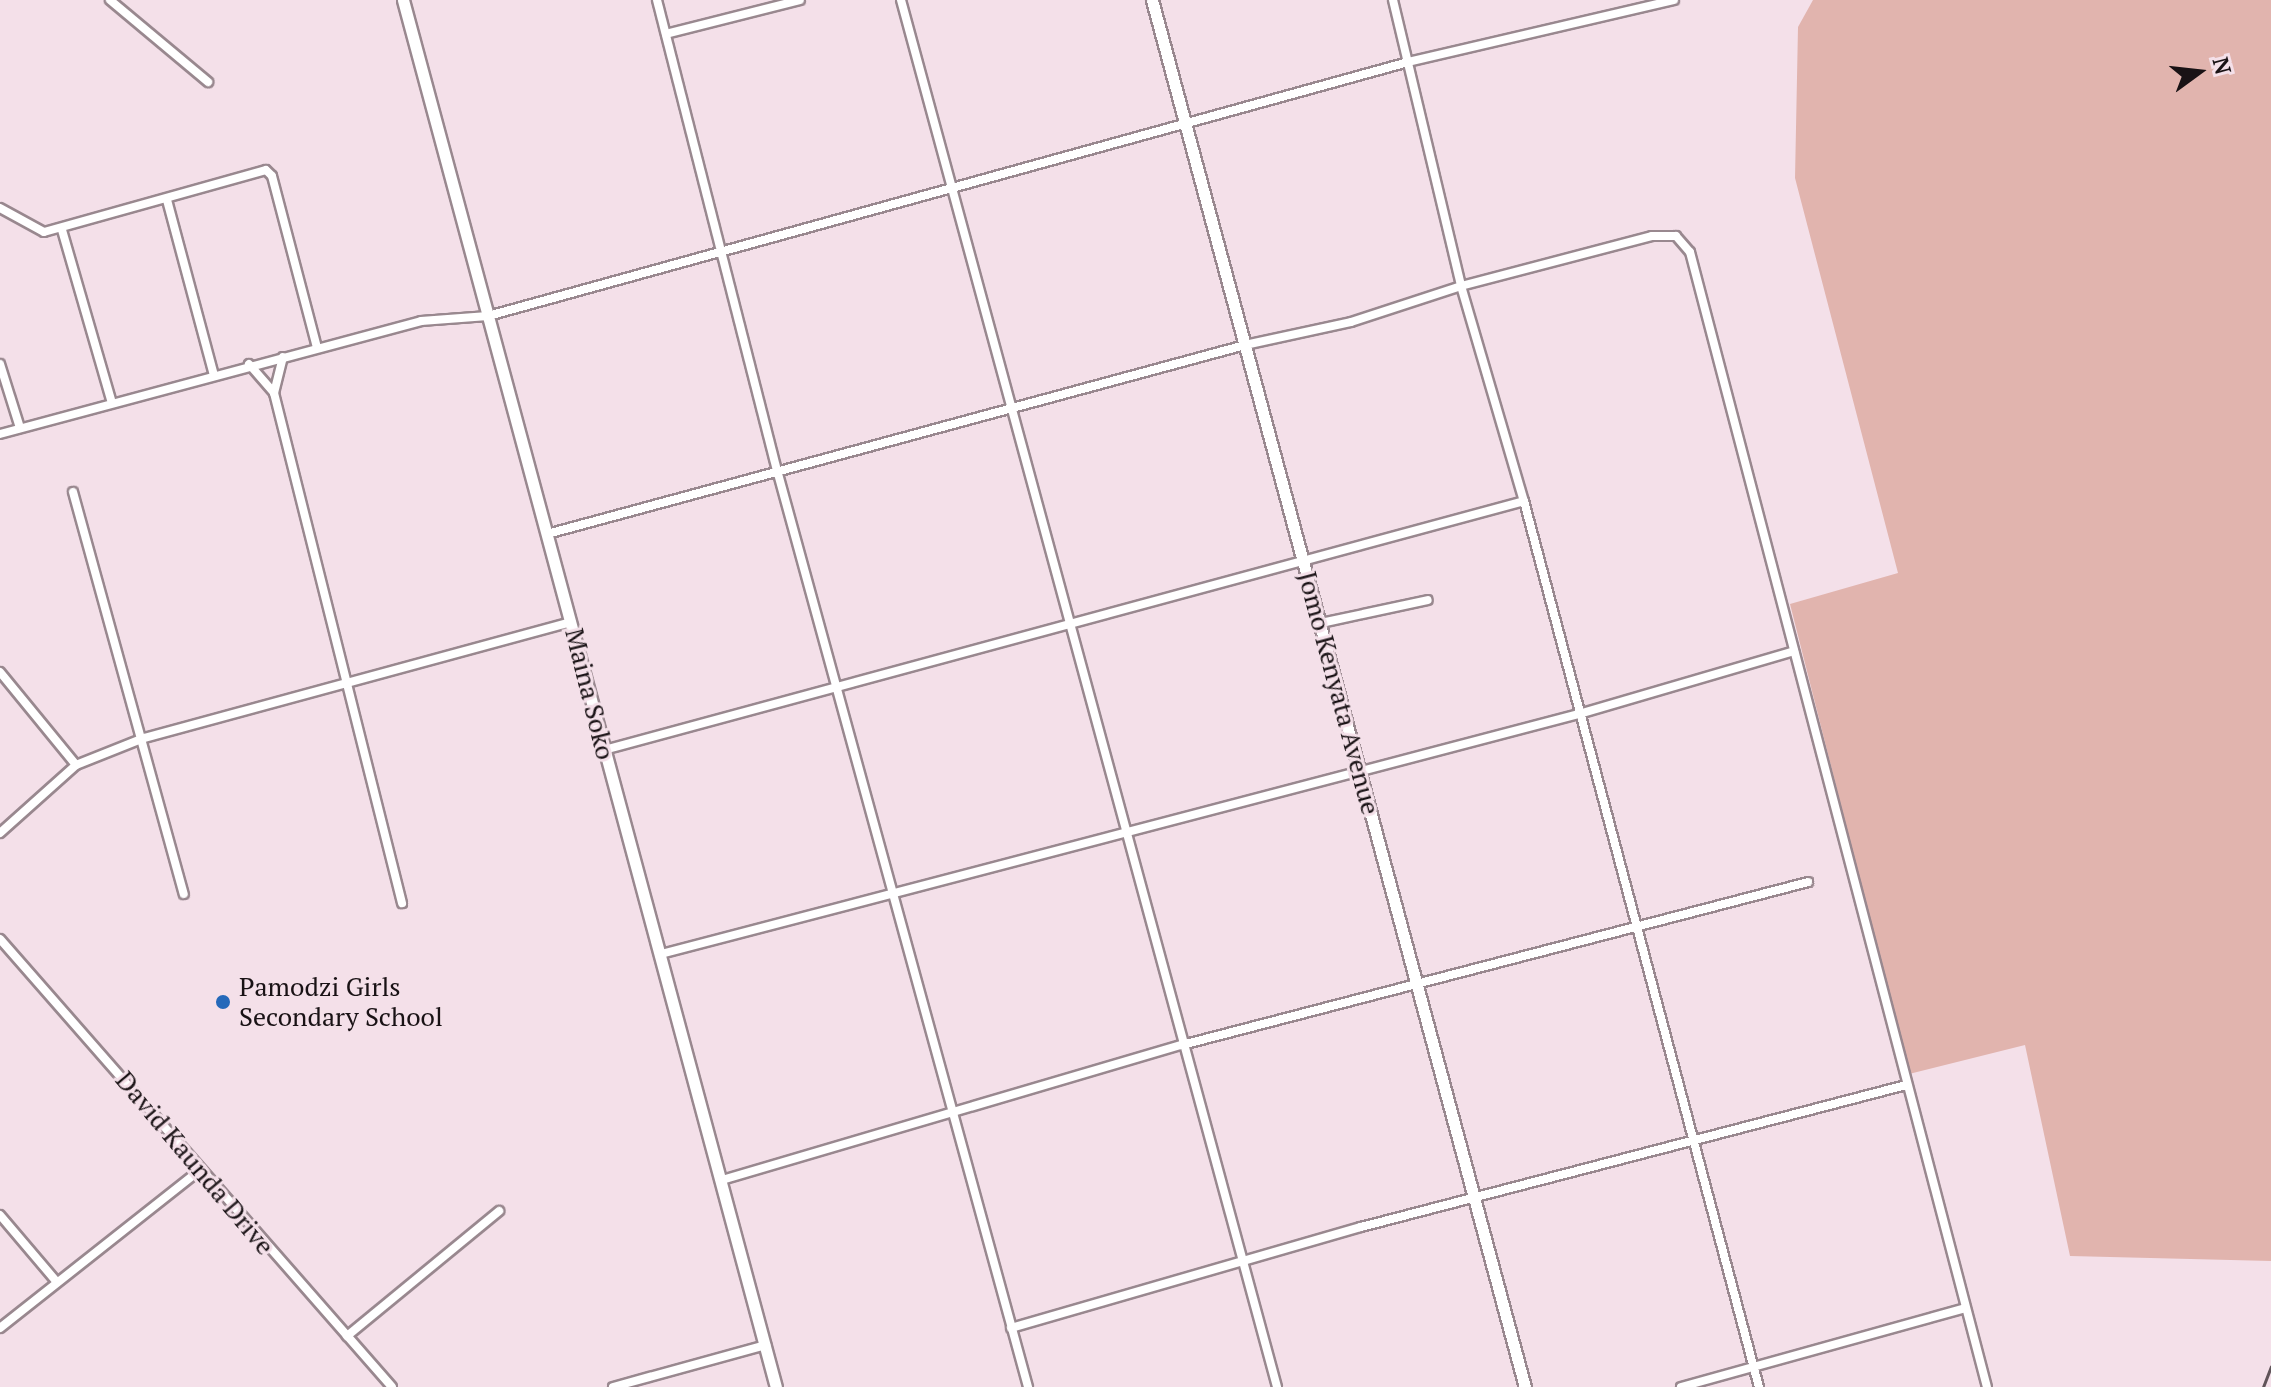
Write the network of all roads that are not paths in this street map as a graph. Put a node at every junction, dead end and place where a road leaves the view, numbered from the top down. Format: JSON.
{"nodes":[{"id":1,"x":110,"y":0,"type":"edge"},
{"id":2,"x":403,"y":0,"type":"edge"},
{"id":3,"x":657,"y":0,"type":"edge"},
{"id":4,"x":800,"y":0,"type":"edge"},
{"id":5,"x":901,"y":0,"type":"edge"},
{"id":6,"x":1152,"y":0,"type":"edge"},
{"id":7,"x":1393,"y":0,"type":"edge"},
{"id":8,"x":1674,"y":0,"type":"edge"},
{"id":9,"x":666,"y":34,"type":"junction"},
{"id":10,"x":1408,"y":62,"type":"junction"},
{"id":11,"x":208,"y":82,"type":"dead end"},
{"id":12,"x":1185,"y":124,"type":"junction"},
{"id":13,"x":952,"y":188,"type":"junction"},
{"id":14,"x":167,"y":200,"type":"junction"},
{"id":15,"x":0,"y":208,"type":"edge"},
{"id":16,"x":62,"y":230,"type":"junction"},
{"id":17,"x":722,"y":251,"type":"junction"},
{"id":18,"x":1461,"y":286,"type":"junction"},
{"id":19,"x":488,"y":316,"type":"junction"},
{"id":20,"x":1245,"y":345,"type":"junction"},
{"id":21,"x":317,"y":347,"type":"junction"},
{"id":22,"x":283,"y":357,"type":"junction"},
{"id":23,"x":0,"y":364,"type":"edge"},
{"id":24,"x":249,"y":364,"type":"junction"},
{"id":25,"x":214,"y":375,"type":"junction"},
{"id":26,"x":274,"y":393,"type":"junction"},
{"id":27,"x":111,"y":400,"type":"junction"},
{"id":28,"x":1013,"y":408,"type":"junction"},
{"id":29,"x":20,"y":428,"type":"junction"},
{"id":30,"x":0,"y":434,"type":"edge"},
{"id":31,"x":777,"y":470,"type":"junction"},
{"id":32,"x":73,"y":492,"type":"dead end"},
{"id":33,"x":1524,"y":501,"type":"junction"},
{"id":34,"x":547,"y":534,"type":"junction"},
{"id":35,"x":1302,"y":561,"type":"junction"},
{"id":36,"x":1428,"y":600,"type":"dead end"},
{"id":37,"x":572,"y":622,"type":"junction"},
{"id":38,"x":1321,"y":623,"type":"junction"},
{"id":39,"x":1068,"y":625,"type":"junction"},
{"id":40,"x":1794,"y":651,"type":"junction"},
{"id":41,"x":0,"y":672,"type":"edge"},
{"id":42,"x":350,"y":680,"type":"junction"},
{"id":43,"x":836,"y":687,"type":"junction"},
{"id":44,"x":1579,"y":714,"type":"junction"},
{"id":45,"x":144,"y":738,"type":"junction"},
{"id":46,"x":604,"y":750,"type":"junction"},
{"id":47,"x":76,"y":765,"type":"junction"},
{"id":48,"x":1360,"y":769,"type":"junction"},
{"id":49,"x":0,"y":833,"type":"edge"},
{"id":50,"x":1127,"y":835,"type":"junction"},
{"id":51,"x":1808,"y":882,"type":"dead end"},
{"id":52,"x":184,"y":894,"type":"dead end"},
{"id":53,"x":894,"y":897,"type":"junction"},
{"id":54,"x":402,"y":903,"type":"dead end"},
{"id":55,"x":1634,"y":925,"type":"junction"},
{"id":56,"x":0,"y":939,"type":"edge"},
{"id":57,"x":661,"y":954,"type":"junction"},
{"id":58,"x":1417,"y":984,"type":"junction"},
{"id":59,"x":1182,"y":1045,"type":"junction"},
{"id":60,"x":1906,"y":1085,"type":"junction"},
{"id":61,"x":955,"y":1112,"type":"junction"},
{"id":62,"x":1695,"y":1140,"type":"junction"},
{"id":63,"x":200,"y":1170,"type":"junction"},
{"id":64,"x":722,"y":1180,"type":"junction"},
{"id":65,"x":1473,"y":1197,"type":"junction"},
{"id":66,"x":499,"y":1211,"type":"dead end"},
{"id":67,"x":0,"y":1215,"type":"edge"},
{"id":68,"x":1244,"y":1260,"type":"junction"},
{"id":69,"x":56,"y":1281,"type":"junction"},
{"id":70,"x":1965,"y":1308,"type":"junction"},
{"id":71,"x":0,"y":1328,"type":"edge"},
{"id":72,"x":1011,"y":1328,"type":"junction"},
{"id":73,"x":347,"y":1336,"type":"junction"},
{"id":74,"x":766,"y":1345,"type":"junction"},
{"id":75,"x":1753,"y":1367,"type":"junction"},
{"id":76,"x":392,"y":1387,"type":"edge"},
{"id":77,"x":613,"y":1387,"type":"edge"},
{"id":78,"x":776,"y":1387,"type":"edge"},
{"id":79,"x":1028,"y":1387,"type":"edge"},
{"id":80,"x":1277,"y":1387,"type":"edge"},
{"id":81,"x":1525,"y":1387,"type":"edge"},
{"id":82,"x":1681,"y":1387,"type":"edge"},
{"id":83,"x":1759,"y":1387,"type":"edge"},
{"id":84,"x":1987,"y":1387,"type":"edge"}],
"edges":[{"from":1,"to":11,"type":"street"},
{"from":2,"to":19,"type":"street","name":"Maina Soko"},
{"from":3,"to":9,"type":"street"},
{"from":4,"to":9,"type":"street"},
{"from":5,"to":13,"type":"street"},
{"from":6,"to":12,"type":"street","name":"Jomo Kenyata Avenue"},
{"from":7,"to":10,"type":"street"},
{"from":8,"to":10,"type":"street"},
{"from":9,"to":17,"type":"street"},
{"from":10,"to":12,"type":"street"},
{"from":10,"to":18,"type":"street"},
{"from":12,"to":13,"type":"street"},
{"from":12,"to":20,"type":"street","name":"Jomo Kenyata Avenue"},
{"from":13,"to":17,"type":"street"},
{"from":13,"to":28,"type":"street"},
{"from":14,"to":16,"type":"street"},
{"from":14,"to":21,"type":"street"},
{"from":14,"to":25,"type":"street"},
{"from":15,"to":16,"type":"street"},
{"from":16,"to":27,"type":"street"},
{"from":17,"to":19,"type":"street"},
{"from":17,"to":31,"type":"street"},
{"from":18,"to":20,"type":"street"},
{"from":18,"to":33,"type":"street"},
{"from":18,"to":40,"type":"street"},
{"from":19,"to":21,"type":"street"},
{"from":19,"to":34,"type":"street","name":"Maina Soko"},
{"from":20,"to":28,"type":"street"},
{"from":20,"to":35,"type":"street","name":"Jomo Kenyata Avenue"},
{"from":21,"to":22,"type":"street"},
{"from":22,"to":24,"type":"street"},
{"from":22,"to":26,"type":"street"},
{"from":23,"to":29,"type":"street"},
{"from":24,"to":25,"type":"street"},
{"from":24,"to":26,"type":"street"},
{"from":25,"to":27,"type":"street"},
{"from":26,"to":42,"type":"street"},
{"from":27,"to":29,"type":"street"},
{"from":28,"to":31,"type":"street"},
{"from":28,"to":39,"type":"street"},
{"from":29,"to":30,"type":"street"},
{"from":31,"to":34,"type":"street"},
{"from":31,"to":43,"type":"street"},
{"from":32,"to":45,"type":"street"},
{"from":33,"to":35,"type":"street"},
{"from":33,"to":44,"type":"street"},
{"from":34,"to":37,"type":"street","name":"Maina Soko"},
{"from":35,"to":38,"type":"street","name":"Jomo Kenyata Avenue"},
{"from":35,"to":39,"type":"street"},
{"from":36,"to":38,"type":"street"},
{"from":37,"to":42,"type":"street"},
{"from":37,"to":46,"type":"street","name":"Maina Soko"},
{"from":38,"to":48,"type":"street","name":"Jomo Kenyata Avenue"},
{"from":39,"to":43,"type":"street"},
{"from":39,"to":50,"type":"street"},
{"from":40,"to":44,"type":"street"},
{"from":40,"to":60,"type":"street"},
{"from":41,"to":47,"type":"street"},
{"from":42,"to":45,"type":"street"},
{"from":42,"to":54,"type":"street"},
{"from":43,"to":46,"type":"street"},
{"from":43,"to":53,"type":"street"},
{"from":44,"to":48,"type":"street"},
{"from":44,"to":55,"type":"street"},
{"from":45,"to":47,"type":"street"},
{"from":45,"to":52,"type":"street"},
{"from":46,"to":57,"type":"street","name":"Maina Soko"},
{"from":47,"to":49,"type":"street"},
{"from":48,"to":50,"type":"street"},
{"from":48,"to":58,"type":"street","name":"Jomo Kenyata Avenue"},
{"from":50,"to":53,"type":"street"},
{"from":50,"to":59,"type":"street"},
{"from":51,"to":55,"type":"street"},
{"from":53,"to":57,"type":"street"},
{"from":53,"to":61,"type":"street"},
{"from":55,"to":58,"type":"street"},
{"from":55,"to":62,"type":"street"},
{"from":56,"to":63,"type":"street","name":"David Kaunda Drive"},
{"from":57,"to":64,"type":"street","name":"Maina Soko"},
{"from":58,"to":59,"type":"street"},
{"from":58,"to":65,"type":"street","name":"Jomo Kenyata Avenue"},
{"from":59,"to":61,"type":"street"},
{"from":59,"to":68,"type":"street"},
{"from":60,"to":62,"type":"street"},
{"from":60,"to":70,"type":"street"},
{"from":61,"to":64,"type":"street"},
{"from":61,"to":72,"type":"street"},
{"from":62,"to":65,"type":"street"},
{"from":62,"to":75,"type":"street"},
{"from":63,"to":69,"type":"street"},
{"from":63,"to":73,"type":"street","name":"David Kaunda Drive"},
{"from":64,"to":74,"type":"street","name":"Maina Soko"},
{"from":65,"to":68,"type":"street"},
{"from":65,"to":81,"type":"street","name":"Jomo Kenyata Avenue"},
{"from":66,"to":73,"type":"street"},
{"from":67,"to":69,"type":"street"},
{"from":68,"to":72,"type":"street"},
{"from":68,"to":80,"type":"street"},
{"from":69,"to":71,"type":"street"},
{"from":70,"to":75,"type":"street"},
{"from":70,"to":84,"type":"street"},
{"from":72,"to":79,"type":"street"},
{"from":73,"to":76,"type":"street","name":"David Kaunda Drive"},
{"from":74,"to":77,"type":"street"},
{"from":74,"to":78,"type":"street","name":"Maina Soko"},
{"from":75,"to":82,"type":"street"},
{"from":75,"to":83,"type":"street"}]}
